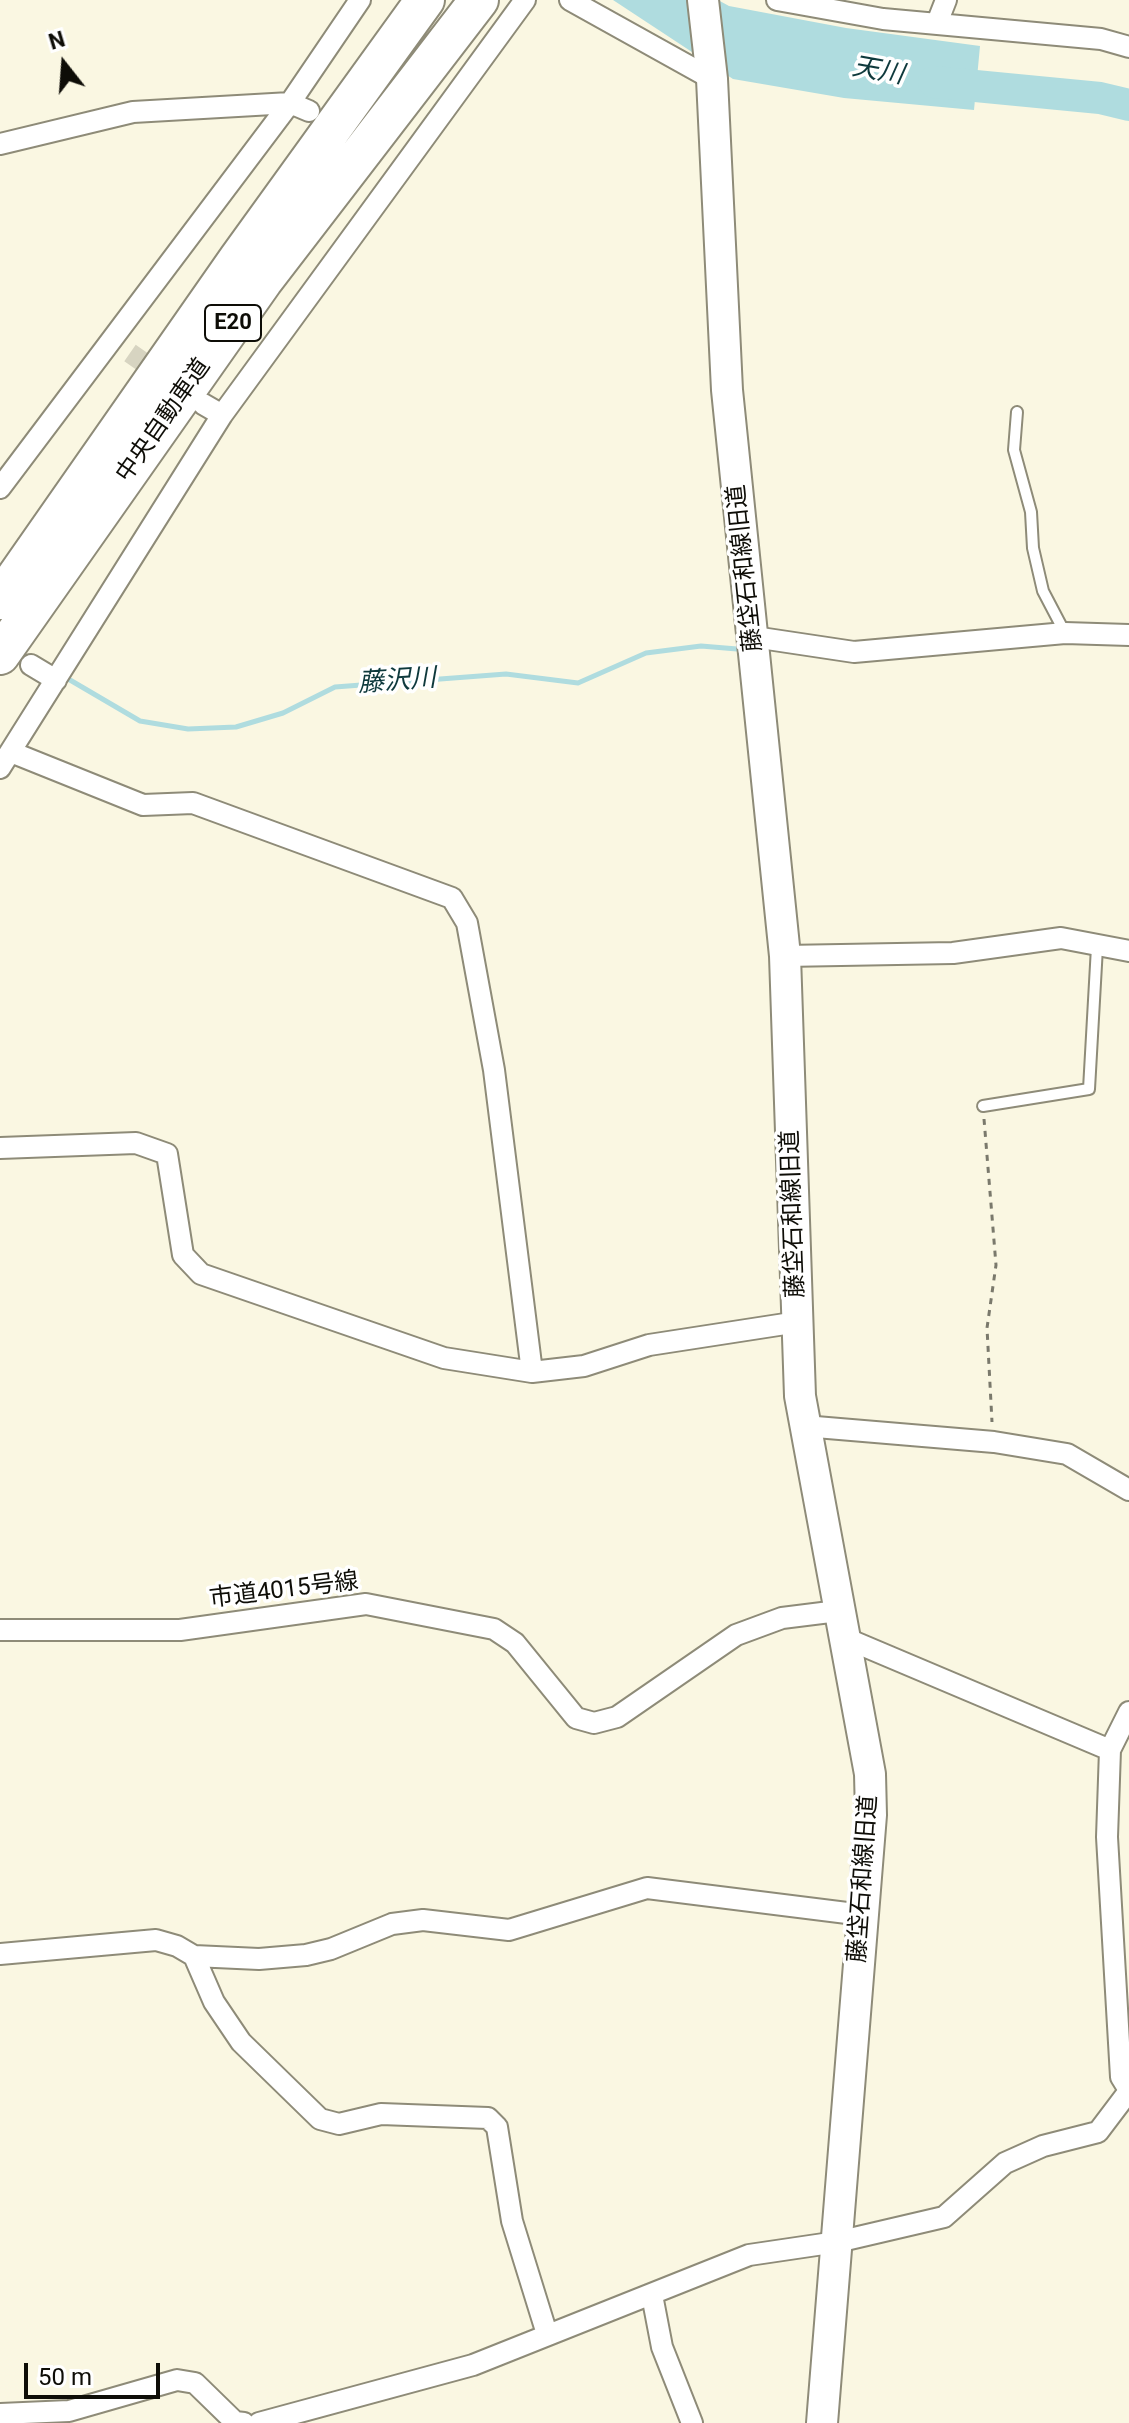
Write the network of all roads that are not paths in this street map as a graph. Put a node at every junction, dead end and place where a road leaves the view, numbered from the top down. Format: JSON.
{"nodes":[{"id":1,"x":360,"y":0,"type":"edge"},
{"id":2,"x":425,"y":0,"type":"edge"},
{"id":3,"x":479,"y":0,"type":"edge"},
{"id":4,"x":525,"y":0,"type":"edge"},
{"id":5,"x":570,"y":0,"type":"edge"},
{"id":6,"x":703,"y":0,"type":"edge"},
{"id":7,"x":946,"y":0,"type":"edge"},
{"id":8,"x":791,"y":2,"type":"edge"},
{"id":9,"x":882,"y":9,"type":"edge"},
{"id":10,"x":937,"y":23,"type":"junction"},
{"id":11,"x":1129,"y":47,"type":"edge"},
{"id":12,"x":712,"y":72,"type":"junction"},
{"id":13,"x":300,"y":107,"type":"junction"},
{"id":14,"x":0,"y":144,"type":"edge"},
{"id":15,"x":203,"y":404,"type":"dead end"},
{"id":16,"x":1017,"y":412,"type":"dead end"},
{"id":17,"x":222,"y":415,"type":"junction"},
{"id":18,"x":0,"y":488,"type":"edge"},
{"id":19,"x":0,"y":600,"type":"edge"},
{"id":20,"x":1065,"y":633,"type":"junction"},
{"id":21,"x":1129,"y":635,"type":"edge"},
{"id":22,"x":754,"y":637,"type":"junction"},
{"id":23,"x":15,"y":660,"type":"edge"},
{"id":24,"x":56,"y":680,"type":"junction"},
{"id":25,"x":6,"y":760,"type":"edge"},
{"id":26,"x":1097,"y":947,"type":"junction"},
{"id":27,"x":1129,"y":951,"type":"edge"},
{"id":28,"x":785,"y":956,"type":"junction"},
{"id":29,"x":983,"y":1106,"type":"road end"},
{"id":30,"x":0,"y":1148,"type":"edge"},
{"id":31,"x":798,"y":1322,"type":"junction"},
{"id":32,"x":532,"y":1372,"type":"junction"},
{"id":33,"x":804,"y":1426,"type":"junction"},
{"id":34,"x":1129,"y":1490,"type":"edge"},
{"id":35,"x":841,"y":1624,"type":"junction"},
{"id":36,"x":0,"y":1630,"type":"edge"},
{"id":37,"x":1129,"y":1712,"type":"edge"},
{"id":38,"x":1110,"y":1750,"type":"junction"},
{"id":39,"x":863,"y":1915,"type":"junction"},
{"id":40,"x":0,"y":1954,"type":"edge"},
{"id":41,"x":194,"y":1956,"type":"junction"},
{"id":42,"x":1129,"y":2091,"type":"edge"},
{"id":43,"x":837,"y":2242,"type":"junction"},
{"id":44,"x":652,"y":2295,"type":"junction"},
{"id":45,"x":547,"y":2334,"type":"junction"},
{"id":46,"x":0,"y":2414,"type":"edge"},
{"id":47,"x":244,"y":2423,"type":"edge"},
{"id":48,"x":259,"y":2423,"type":"edge"},
{"id":49,"x":692,"y":2423,"type":"edge"},
{"id":50,"x":822,"y":2423,"type":"edge"}],
"edges":[{"from":1,"to":13,"type":"street"},
{"from":2,"to":19,"type":"highway","name":"中央自動車道","number":"E20"},
{"from":3,"to":23,"type":"highway","name":"中央自動車道","number":"E20"},
{"from":4,"to":17,"type":"street"},
{"from":5,"to":12,"type":"street"},
{"from":6,"to":12,"type":"street","name":"藤垈石和線旧道"},
{"from":7,"to":10,"type":"street"},
{"from":8,"to":9,"type":"street"},
{"from":9,"to":10,"type":"street"},
{"from":10,"to":11,"type":"street"},
{"from":12,"to":22,"type":"street","name":"藤垈石和線旧道"},
{"from":13,"to":14,"type":"street"},
{"from":13,"to":18,"type":"street"},
{"from":15,"to":17,"type":"street"},
{"from":16,"to":20,"type":"lane"},
{"from":17,"to":24,"type":"street"},
{"from":20,"to":21,"type":"street"},
{"from":20,"to":22,"type":"street"},
{"from":22,"to":28,"type":"street","name":"藤垈石和線旧道"},
{"from":23,"to":24,"type":"street"},
{"from":24,"to":25,"type":"street"},
{"from":25,"to":32,"type":"street"},
{"from":26,"to":27,"type":"street"},
{"from":26,"to":28,"type":"street"},
{"from":26,"to":29,"type":"lane"},
{"from":28,"to":31,"type":"street","name":"藤垈石和線旧道"},
{"from":30,"to":32,"type":"street"},
{"from":31,"to":32,"type":"street"},
{"from":31,"to":33,"type":"street","name":"藤垈石和線旧道"},
{"from":33,"to":34,"type":"street"},
{"from":33,"to":35,"type":"street","name":"藤垈石和線旧道"},
{"from":35,"to":36,"type":"street","name":"市道4015号線"},
{"from":35,"to":38,"type":"street"},
{"from":35,"to":39,"type":"street","name":"藤垈石和線旧道"},
{"from":37,"to":38,"type":"street"},
{"from":38,"to":42,"type":"street"},
{"from":39,"to":41,"type":"street"},
{"from":39,"to":43,"type":"street","name":"藤垈石和線旧道"},
{"from":40,"to":41,"type":"street"},
{"from":41,"to":45,"type":"street"},
{"from":42,"to":43,"type":"street"},
{"from":43,"to":44,"type":"street"},
{"from":43,"to":50,"type":"street","name":"藤垈石和線旧道"},
{"from":44,"to":45,"type":"street"},
{"from":44,"to":49,"type":"street"},
{"from":45,"to":48,"type":"street"},
{"from":46,"to":47,"type":"street"}]}
